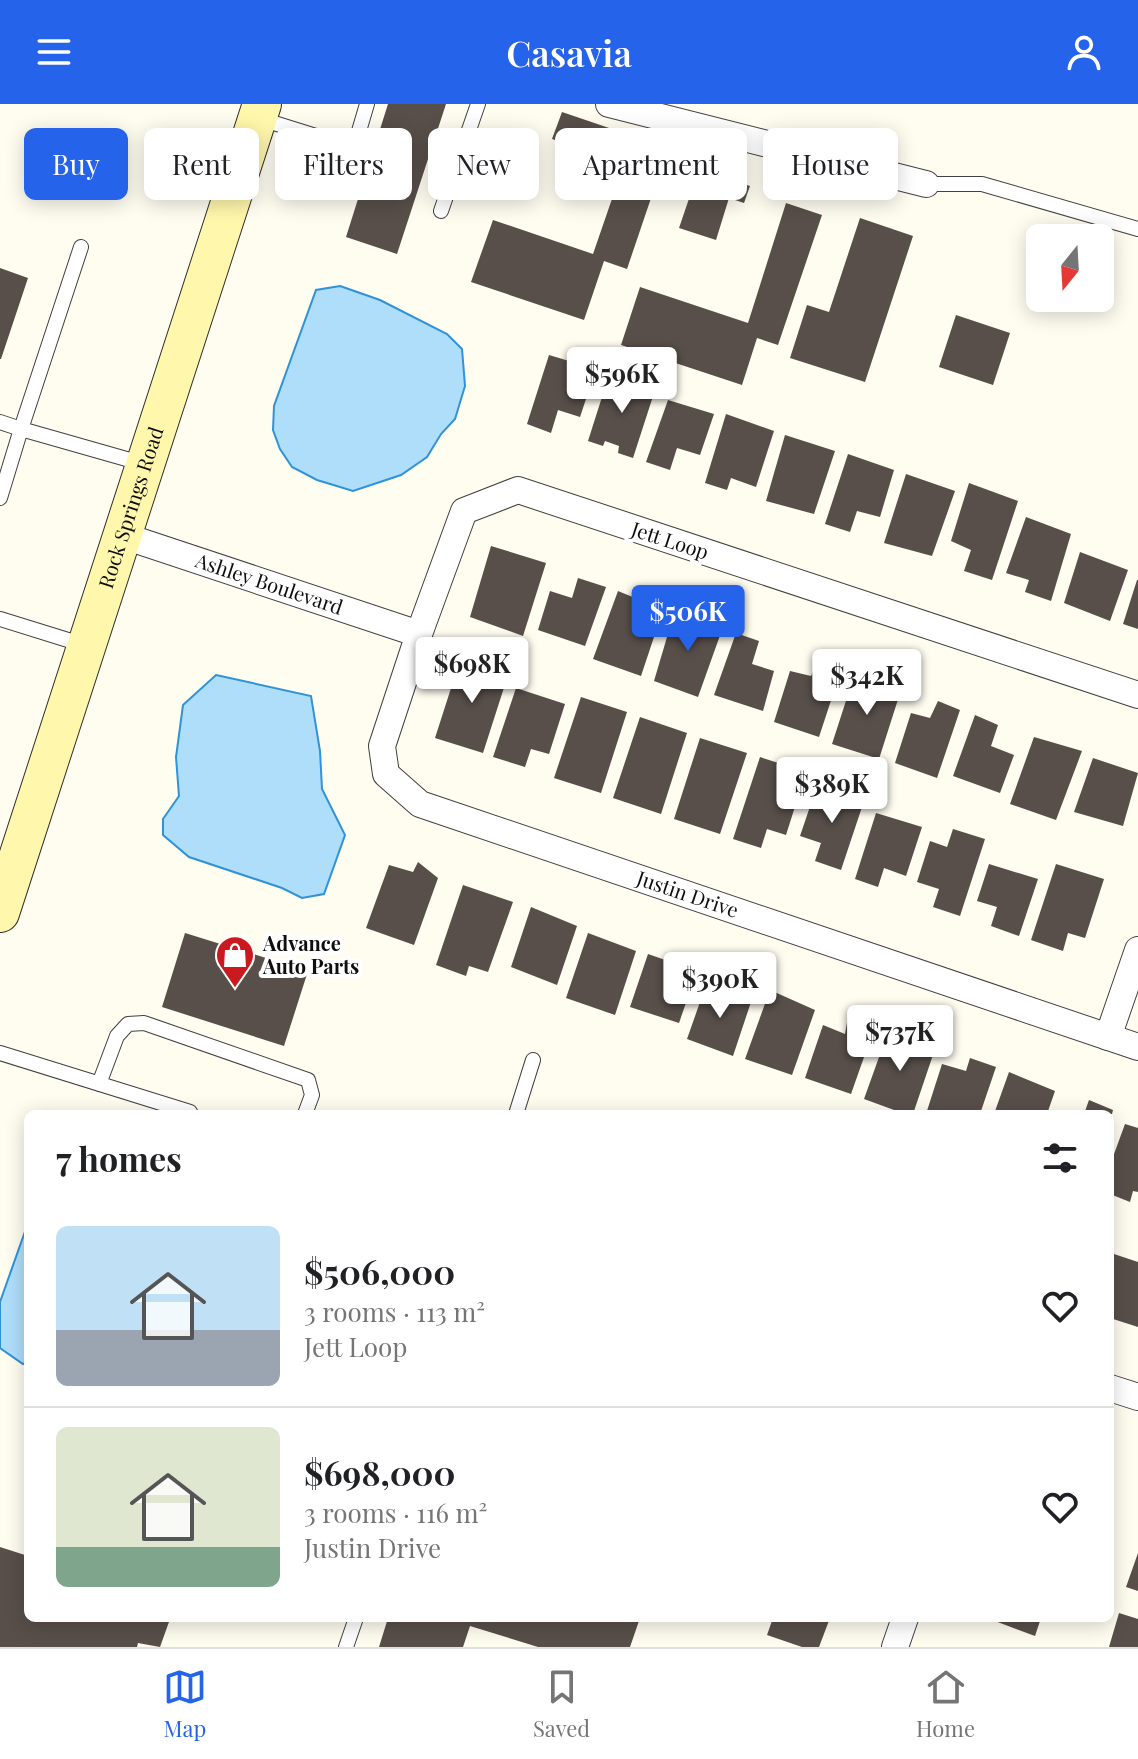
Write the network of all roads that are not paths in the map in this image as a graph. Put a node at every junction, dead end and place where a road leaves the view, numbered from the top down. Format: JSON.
{"nodes":[{"id":1,"x":367,"y":104,"type":"edge"},
{"id":2,"x":478,"y":104,"type":"edge"},
{"id":3,"x":609,"y":104,"type":"edge"},
{"id":4,"x":260,"y":111,"type":"edge"},
{"id":5,"x":926,"y":184,"type":"joint"},
{"id":6,"x":441,"y":211,"type":"dead end"},
{"id":7,"x":1138,"y":229,"type":"edge"},
{"id":8,"x":81,"y":247,"type":"dead end"},
{"id":9,"x":0,"y":422,"type":"edge"},
{"id":10,"x":21,"y":429,"type":"junction"},
{"id":11,"x":144,"y":464,"type":"junction"},
{"id":12,"x":0,"y":498,"type":"edge"},
{"id":13,"x":121,"y":535,"type":"junction"},
{"id":14,"x":0,"y":619,"type":"edge"},
{"id":15,"x":419,"y":634,"type":"junction"},
{"id":16,"x":85,"y":646,"type":"junction"},
{"id":17,"x":1138,"y":695,"type":"edge"},
{"id":18,"x":0,"y":913,"type":"edge"},
{"id":19,"x":1138,"y":950,"type":"edge"},
{"id":20,"x":1108,"y":1037,"type":"junction"},
{"id":21,"x":1138,"y":1047,"type":"edge"},
{"id":22,"x":0,"y":1053,"type":"edge"},
{"id":23,"x":533,"y":1060,"type":"dead end"},
{"id":24,"x":99,"y":1084,"type":"junction"},
{"id":25,"x":184,"y":1110,"type":"edge"},
{"id":26,"x":306,"y":1110,"type":"edge"},
{"id":27,"x":517,"y":1110,"type":"edge"},
{"id":28,"x":1114,"y":1389,"type":"edge"},
{"id":29,"x":1138,"y":1397,"type":"edge"},
{"id":30,"x":355,"y":1622,"type":"edge"},
{"id":31,"x":904,"y":1622,"type":"edge"},
{"id":32,"x":346,"y":1647,"type":"edge"},
{"id":33,"x":895,"y":1647,"type":"edge"}],
"edges":[{"from":1,"to":4,"type":"lane"},
{"from":2,"to":6,"type":"lane"},
{"from":3,"to":5,"type":"street"},
{"from":4,"to":11,"type":"main road","name":"Rock Springs Road"},
{"from":5,"to":7,"type":"lane"},
{"from":8,"to":10,"type":"lane"},
{"from":9,"to":10,"type":"lane"},
{"from":10,"to":11,"type":"lane"},
{"from":10,"to":12,"type":"lane"},
{"from":11,"to":13,"type":"main road","name":"Rock Springs Road"},
{"from":13,"to":15,"type":"street","name":"Ashley Boulevard"},
{"from":13,"to":16,"type":"main road","name":"Rock Springs Road"},
{"from":14,"to":16,"type":"lane"},
{"from":15,"to":17,"type":"street","name":"Jett Loop"},
{"from":15,"to":20,"type":"street","name":"Justin Drive"},
{"from":16,"to":18,"type":"main road","name":"Rock Springs Road"},
{"from":19,"to":20,"type":"street"},
{"from":20,"to":21,"type":"street","name":"Justin Drive"},
{"from":22,"to":24,"type":"lane"},
{"from":23,"to":27,"type":"lane"},
{"from":24,"to":25,"type":"lane"},
{"from":24,"to":26,"type":"lane"},
{"from":28,"to":29,"type":"street"},
{"from":30,"to":32,"type":"lane"},
{"from":31,"to":33,"type":"street"}]}
